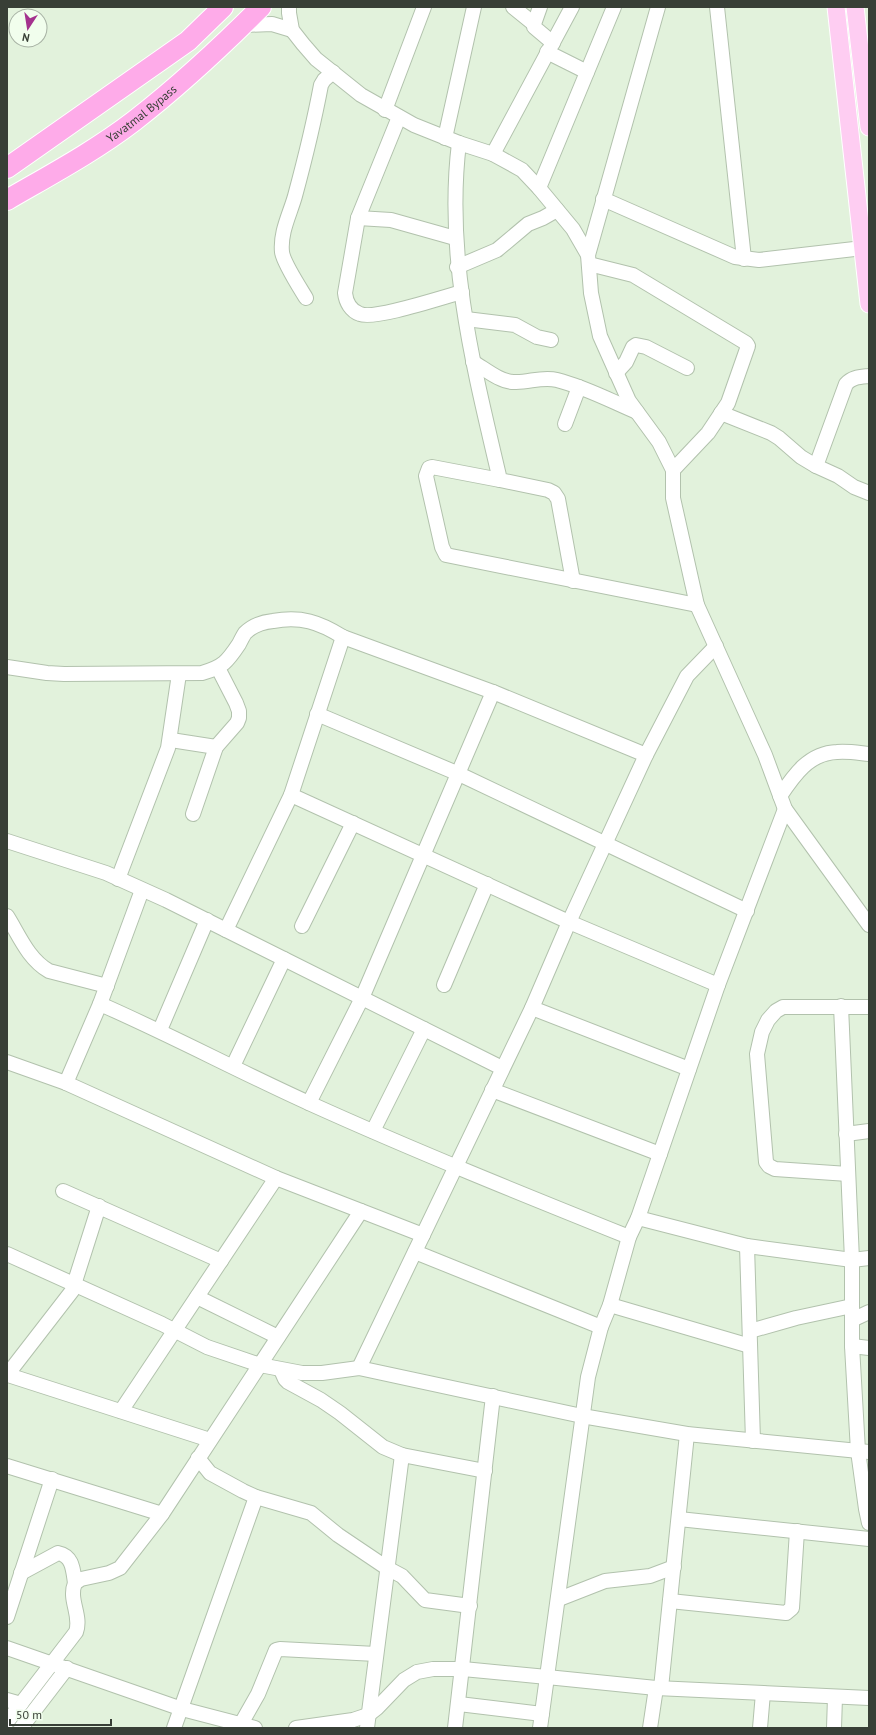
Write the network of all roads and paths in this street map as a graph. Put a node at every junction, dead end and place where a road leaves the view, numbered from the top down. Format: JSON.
{"nodes":[{"id":1,"x":223,"y":7,"type":"edge"},
{"id":2,"x":261,"y":7,"type":"edge"},
{"id":3,"x":289,"y":7,"type":"edge"},
{"id":4,"x":424,"y":7,"type":"edge"},
{"id":5,"x":474,"y":7,"type":"edge"},
{"id":6,"x":513,"y":7,"type":"edge"},
{"id":7,"x":540,"y":7,"type":"edge"},
{"id":8,"x":572,"y":7,"type":"edge"},
{"id":9,"x":614,"y":7,"type":"edge"},
{"id":10,"x":658,"y":7,"type":"edge"},
{"id":11,"x":716,"y":7,"type":"edge"},
{"id":12,"x":836,"y":7,"type":"edge"},
{"id":13,"x":855,"y":7,"type":"edge"},
{"id":14,"x":534,"y":24,"type":"junction"},
{"id":15,"x":244,"y":25,"type":"junction"},
{"id":16,"x":292,"y":30,"type":"junction"},
{"id":17,"x":550,"y":48,"type":"junction"},
{"id":18,"x":333,"y":72,"type":"junction"},
{"id":19,"x":587,"y":72,"type":"junction"},
{"id":20,"x":866,"y":73,"type":"edge"},
{"id":21,"x":385,"y":110,"type":"junction"},
{"id":22,"x":399,"y":117,"type":"junction"},
{"id":23,"x":869,"y":127,"type":"edge"},
{"id":24,"x":445,"y":138,"type":"junction"},
{"id":25,"x":459,"y":143,"type":"junction"},
{"id":26,"x":493,"y":154,"type":"junction"},
{"id":27,"x":7,"y":168,"type":"edge"},
{"id":28,"x":539,"y":188,"type":"junction"},
{"id":29,"x":603,"y":199,"type":"junction"},
{"id":30,"x":7,"y":200,"type":"edge"},
{"id":31,"x":557,"y":210,"type":"junction"},
{"id":32,"x":358,"y":218,"type":"junction"},
{"id":33,"x":455,"y":238,"type":"junction"},
{"id":34,"x":863,"y":248,"type":"junction"},
{"id":35,"x":744,"y":259,"type":"junction"},
{"id":36,"x":589,"y":260,"type":"junction"},
{"id":37,"x":458,"y":267,"type":"junction"},
{"id":38,"x":462,"y":292,"type":"junction"},
{"id":39,"x":306,"y":298,"type":"dead end"},
{"id":40,"x":869,"y":304,"type":"edge"},
{"id":41,"x":466,"y":319,"type":"junction"},
{"id":42,"x":551,"y":340,"type":"dead end"},
{"id":43,"x":473,"y":362,"type":"junction"},
{"id":44,"x":687,"y":368,"type":"dead end"},
{"id":45,"x":616,"y":373,"type":"junction"},
{"id":46,"x":869,"y":376,"type":"edge"},
{"id":47,"x":579,"y":387,"type":"junction"},
{"id":48,"x":638,"y":413,"type":"junction"},
{"id":49,"x":721,"y":413,"type":"junction"},
{"id":50,"x":565,"y":424,"type":"dead end"},
{"id":51,"x":816,"y":466,"type":"junction"},
{"id":52,"x":673,"y":470,"type":"junction"},
{"id":53,"x":500,"y":480,"type":"junction"},
{"id":54,"x":869,"y":493,"type":"edge"},
{"id":55,"x":573,"y":581,"type":"junction"},
{"id":56,"x":697,"y":605,"type":"junction"},
{"id":57,"x":343,"y":637,"type":"junction"},
{"id":58,"x":716,"y":646,"type":"junction"},
{"id":59,"x":7,"y":667,"type":"edge"},
{"id":60,"x":218,"y":668,"type":"junction"},
{"id":61,"x":178,"y":674,"type":"junction"},
{"id":62,"x":493,"y":692,"type":"junction"},
{"id":63,"x":317,"y":714,"type":"junction"},
{"id":64,"x":171,"y":740,"type":"junction"},
{"id":65,"x":216,"y":747,"type":"junction"},
{"id":66,"x":869,"y":754,"type":"edge"},
{"id":67,"x":646,"y":755,"type":"junction"},
{"id":68,"x":459,"y":774,"type":"junction"},
{"id":69,"x":291,"y":795,"type":"junction"},
{"id":70,"x":782,"y":803,"type":"junction"},
{"id":71,"x":193,"y":814,"type":"dead end"},
{"id":72,"x":353,"y":823,"type":"junction"},
{"id":73,"x":7,"y":841,"type":"edge"},
{"id":74,"x":605,"y":844,"type":"junction"},
{"id":75,"x":424,"y":855,"type":"junction"},
{"id":76,"x":118,"y":879,"type":"junction"},
{"id":77,"x":487,"y":884,"type":"junction"},
{"id":78,"x":142,"y":890,"type":"junction"},
{"id":79,"x":747,"y":911,"type":"junction"},
{"id":80,"x":7,"y":916,"type":"edge"},
{"id":81,"x":207,"y":920,"type":"junction"},
{"id":82,"x":569,"y":922,"type":"junction"},
{"id":83,"x":869,"y":925,"type":"edge"},
{"id":84,"x":302,"y":926,"type":"dead end"},
{"id":85,"x":226,"y":930,"type":"junction"},
{"id":86,"x":284,"y":959,"type":"junction"},
{"id":87,"x":444,"y":985,"type":"dead end"},
{"id":88,"x":106,"y":986,"type":"junction"},
{"id":89,"x":718,"y":986,"type":"junction"},
{"id":90,"x":362,"y":998,"type":"junction"},
{"id":91,"x":100,"y":1004,"type":"junction"},
{"id":92,"x":841,"y":1006,"type":"junction"},
{"id":93,"x":869,"y":1007,"type":"edge"},
{"id":94,"x":532,"y":1008,"type":"junction"},
{"id":95,"x":424,"y":1029,"type":"junction"},
{"id":96,"x":160,"y":1030,"type":"junction"},
{"id":97,"x":7,"y":1062,"type":"edge"},
{"id":98,"x":233,"y":1066,"type":"junction"},
{"id":99,"x":502,"y":1068,"type":"junction"},
{"id":100,"x":689,"y":1069,"type":"junction"},
{"id":101,"x":66,"y":1083,"type":"junction"},
{"id":102,"x":492,"y":1090,"type":"junction"},
{"id":103,"x":309,"y":1103,"type":"junction"},
{"id":104,"x":373,"y":1131,"type":"junction"},
{"id":105,"x":869,"y":1131,"type":"edge"},
{"id":106,"x":846,"y":1134,"type":"junction"},
{"id":107,"x":660,"y":1154,"type":"junction"},
{"id":108,"x":454,"y":1167,"type":"junction"},
{"id":109,"x":848,"y":1174,"type":"junction"},
{"id":110,"x":276,"y":1178,"type":"junction"},
{"id":111,"x":64,"y":1191,"type":"dead end"},
{"id":112,"x":99,"y":1206,"type":"junction"},
{"id":113,"x":361,"y":1211,"type":"junction"},
{"id":114,"x":638,"y":1218,"type":"junction"},
{"id":115,"x":423,"y":1235,"type":"junction"},
{"id":116,"x":629,"y":1237,"type":"junction"},
{"id":117,"x":747,"y":1246,"type":"junction"},
{"id":118,"x":415,"y":1252,"type":"junction"},
{"id":119,"x":7,"y":1254,"type":"edge"},
{"id":120,"x":869,"y":1258,"type":"edge"},
{"id":121,"x":852,"y":1260,"type":"junction"},
{"id":122,"x":221,"y":1261,"type":"junction"},
{"id":123,"x":76,"y":1284,"type":"junction"},
{"id":124,"x":197,"y":1297,"type":"junction"},
{"id":125,"x":610,"y":1305,"type":"junction"},
{"id":126,"x":869,"y":1312,"type":"edge"},
{"id":127,"x":852,"y":1313,"type":"junction"},
{"id":128,"x":601,"y":1327,"type":"junction"},
{"id":129,"x":174,"y":1331,"type":"junction"},
{"id":130,"x":750,"y":1331,"type":"junction"},
{"id":131,"x":278,"y":1337,"type":"junction"},
{"id":132,"x":750,"y":1346,"type":"junction"},
{"id":133,"x":852,"y":1346,"type":"junction"},
{"id":134,"x":869,"y":1348,"type":"edge"},
{"id":135,"x":260,"y":1365,"type":"junction"},
{"id":136,"x":359,"y":1368,"type":"junction"},
{"id":137,"x":281,"y":1370,"type":"junction"},
{"id":138,"x":7,"y":1375,"type":"edge"},
{"id":139,"x":493,"y":1396,"type":"junction"},
{"id":140,"x":121,"y":1411,"type":"junction"},
{"id":141,"x":582,"y":1416,"type":"junction"},
{"id":142,"x":687,"y":1434,"type":"junction"},
{"id":143,"x":210,"y":1440,"type":"junction"},
{"id":144,"x":753,"y":1441,"type":"junction"},
{"id":145,"x":864,"y":1452,"type":"edge"},
{"id":146,"x":402,"y":1455,"type":"junction"},
{"id":147,"x":198,"y":1458,"type":"junction"},
{"id":148,"x":7,"y":1466,"type":"edge"},
{"id":149,"x":485,"y":1471,"type":"junction"},
{"id":150,"x":52,"y":1479,"type":"junction"},
{"id":151,"x":256,"y":1497,"type":"junction"},
{"id":152,"x":162,"y":1514,"type":"junction"},
{"id":153,"x":679,"y":1519,"type":"junction"},
{"id":154,"x":869,"y":1523,"type":"edge"},
{"id":155,"x":797,"y":1531,"type":"junction"},
{"id":156,"x":869,"y":1539,"type":"edge"},
{"id":157,"x":674,"y":1567,"type":"junction"},
{"id":158,"x":387,"y":1568,"type":"junction"},
{"id":159,"x":21,"y":1573,"type":"junction"},
{"id":160,"x":76,"y":1583,"type":"junction"},
{"id":161,"x":559,"y":1599,"type":"junction"},
{"id":162,"x":670,"y":1601,"type":"junction"},
{"id":163,"x":470,"y":1606,"type":"junction"},
{"id":164,"x":7,"y":1617,"type":"edge"},
{"id":165,"x":7,"y":1648,"type":"edge"},
{"id":166,"x":376,"y":1654,"type":"junction"},
{"id":167,"x":51,"y":1663,"type":"junction"},
{"id":168,"x":67,"y":1668,"type":"junction"},
{"id":169,"x":463,"y":1669,"type":"junction"},
{"id":170,"x":548,"y":1677,"type":"junction"},
{"id":171,"x":659,"y":1688,"type":"junction"},
{"id":172,"x":763,"y":1693,"type":"junction"},
{"id":173,"x":835,"y":1697,"type":"junction"},
{"id":174,"x":869,"y":1698,"type":"edge"},
{"id":175,"x":7,"y":1700,"type":"edge"},
{"id":176,"x":20,"y":1704,"type":"junction"},
{"id":177,"x":458,"y":1704,"type":"junction"},
{"id":178,"x":182,"y":1708,"type":"junction"},
{"id":179,"x":541,"y":1721,"type":"edge"},
{"id":180,"x":7,"y":1722,"type":"edge"},
{"id":181,"x":368,"y":1722,"type":"edge"},
{"id":182,"x":241,"y":1724,"type":"junction"},
{"id":183,"x":7,"y":1725,"type":"edge"},
{"id":184,"x":13,"y":1728,"type":"edge"},
{"id":185,"x":21,"y":1728,"type":"edge"},
{"id":186,"x":174,"y":1728,"type":"edge"},
{"id":187,"x":255,"y":1728,"type":"edge"},
{"id":188,"x":296,"y":1728,"type":"edge"},
{"id":189,"x":455,"y":1728,"type":"edge"},
{"id":190,"x":650,"y":1728,"type":"edge"},
{"id":191,"x":760,"y":1728,"type":"edge"},
{"id":192,"x":834,"y":1728,"type":"edge"}],
"edges":[{"from":1,"to":27,"type":"highway"},
{"from":2,"to":15,"type":"highway","name":"Yavatmal Bypass"},
{"from":3,"to":16,"type":"street"},
{"from":4,"to":21,"type":"street"},
{"from":5,"to":24,"type":"street"},
{"from":6,"to":14,"type":"street"},
{"from":7,"to":14,"type":"street"},
{"from":8,"to":17,"type":"street"},
{"from":9,"to":19,"type":"street"},
{"from":10,"to":29,"type":"street"},
{"from":11,"to":35,"type":"street"},
{"from":12,"to":34,"type":"main road"},
{"from":13,"to":20,"type":"main road"},
{"from":14,"to":17,"type":"street"},
{"from":15,"to":16,"type":"street"},
{"from":15,"to":30,"type":"highway","name":"Yavatmal Bypass"},
{"from":16,"to":18,"type":"street"},
{"from":17,"to":19,"type":"street"},
{"from":17,"to":26,"type":"street"},
{"from":18,"to":21,"type":"street"},
{"from":18,"to":39,"type":"street"},
{"from":19,"to":28,"type":"street"},
{"from":20,"to":23,"type":"main road"},
{"from":21,"to":22,"type":"street"},
{"from":22,"to":24,"type":"street"},
{"from":22,"to":32,"type":"street"},
{"from":24,"to":25,"type":"street"},
{"from":25,"to":26,"type":"street"},
{"from":25,"to":33,"type":"street"},
{"from":26,"to":28,"type":"street"},
{"from":28,"to":31,"type":"street"},
{"from":29,"to":35,"type":"street"},
{"from":29,"to":36,"type":"street"},
{"from":31,"to":36,"type":"street"},
{"from":31,"to":37,"type":"street"},
{"from":32,"to":33,"type":"street"},
{"from":32,"to":38,"type":"street"},
{"from":33,"to":37,"type":"street"},
{"from":34,"to":35,"type":"street"},
{"from":34,"to":40,"type":"main road"},
{"from":36,"to":45,"type":"street"},
{"from":36,"to":49,"type":"street"},
{"from":37,"to":38,"type":"street"},
{"from":38,"to":41,"type":"street"},
{"from":41,"to":42,"type":"street"},
{"from":41,"to":43,"type":"street"},
{"from":43,"to":47,"type":"street"},
{"from":43,"to":53,"type":"street"},
{"from":44,"to":45,"type":"street"},
{"from":45,"to":48,"type":"street"},
{"from":46,"to":51,"type":"street"},
{"from":47,"to":48,"type":"street"},
{"from":47,"to":50,"type":"street"},
{"from":48,"to":52,"type":"street"},
{"from":49,"to":51,"type":"street"},
{"from":49,"to":52,"type":"street"},
{"from":51,"to":54,"type":"street"},
{"from":52,"to":56,"type":"street"},
{"from":53,"to":55,"type":"street"},
{"from":53,"to":55,"type":"street"},
{"from":55,"to":56,"type":"street"},
{"from":56,"to":58,"type":"street"},
{"from":57,"to":60,"type":"street"},
{"from":57,"to":62,"type":"street"},
{"from":57,"to":63,"type":"street"},
{"from":58,"to":67,"type":"street"},
{"from":58,"to":70,"type":"street"},
{"from":59,"to":61,"type":"street"},
{"from":60,"to":61,"type":"street"},
{"from":60,"to":65,"type":"street"},
{"from":61,"to":64,"type":"street"},
{"from":62,"to":67,"type":"street"},
{"from":62,"to":68,"type":"street"},
{"from":63,"to":68,"type":"street"},
{"from":63,"to":69,"type":"street"},
{"from":64,"to":65,"type":"street"},
{"from":64,"to":76,"type":"street"},
{"from":65,"to":71,"type":"street"},
{"from":66,"to":70,"type":"street"},
{"from":67,"to":74,"type":"street"},
{"from":68,"to":74,"type":"street"},
{"from":68,"to":75,"type":"street"},
{"from":69,"to":72,"type":"street"},
{"from":69,"to":85,"type":"street"},
{"from":70,"to":79,"type":"street"},
{"from":70,"to":83,"type":"street"},
{"from":72,"to":75,"type":"street"},
{"from":72,"to":84,"type":"street"},
{"from":73,"to":76,"type":"street"},
{"from":74,"to":79,"type":"street"},
{"from":74,"to":82,"type":"street"},
{"from":75,"to":77,"type":"street"},
{"from":75,"to":90,"type":"street"},
{"from":76,"to":78,"type":"street"},
{"from":77,"to":82,"type":"street"},
{"from":77,"to":87,"type":"street"},
{"from":78,"to":81,"type":"street"},
{"from":78,"to":88,"type":"street"},
{"from":79,"to":89,"type":"street"},
{"from":80,"to":88,"type":"street"},
{"from":81,"to":85,"type":"street"},
{"from":81,"to":96,"type":"street"},
{"from":82,"to":89,"type":"street"},
{"from":82,"to":94,"type":"street"},
{"from":85,"to":86,"type":"street"},
{"from":86,"to":90,"type":"street"},
{"from":86,"to":98,"type":"street"},
{"from":88,"to":91,"type":"street"},
{"from":89,"to":100,"type":"street"},
{"from":90,"to":95,"type":"street"},
{"from":90,"to":103,"type":"street"},
{"from":91,"to":96,"type":"street"},
{"from":91,"to":101,"type":"street"},
{"from":92,"to":93,"type":"street"},
{"from":92,"to":106,"type":"street"},
{"from":92,"to":109,"type":"street"},
{"from":94,"to":99,"type":"street"},
{"from":94,"to":100,"type":"street"},
{"from":95,"to":99,"type":"street"},
{"from":95,"to":104,"type":"street"},
{"from":96,"to":98,"type":"street"},
{"from":97,"to":101,"type":"street"},
{"from":98,"to":103,"type":"street"},
{"from":99,"to":102,"type":"street"},
{"from":100,"to":107,"type":"street"},
{"from":101,"to":110,"type":"street"},
{"from":102,"to":107,"type":"street"},
{"from":102,"to":108,"type":"street"},
{"from":103,"to":104,"type":"street"},
{"from":104,"to":108,"type":"street"},
{"from":105,"to":106,"type":"street"},
{"from":106,"to":109,"type":"street"},
{"from":107,"to":114,"type":"street"},
{"from":108,"to":115,"type":"street"},
{"from":108,"to":116,"type":"street"},
{"from":109,"to":121,"type":"street"},
{"from":110,"to":113,"type":"street"},
{"from":110,"to":122,"type":"street"},
{"from":111,"to":112,"type":"street"},
{"from":112,"to":122,"type":"street"},
{"from":112,"to":123,"type":"street"},
{"from":113,"to":115,"type":"street"},
{"from":113,"to":131,"type":"street"},
{"from":114,"to":116,"type":"street"},
{"from":114,"to":117,"type":"street"},
{"from":115,"to":118,"type":"street"},
{"from":116,"to":125,"type":"street"},
{"from":117,"to":121,"type":"street"},
{"from":117,"to":130,"type":"street"},
{"from":118,"to":128,"type":"street"},
{"from":118,"to":136,"type":"street"},
{"from":119,"to":123,"type":"street"},
{"from":120,"to":121,"type":"street"},
{"from":121,"to":127,"type":"street"},
{"from":122,"to":124,"type":"street"},
{"from":123,"to":129,"type":"street"},
{"from":123,"to":138,"type":"street"},
{"from":124,"to":129,"type":"street"},
{"from":124,"to":131,"type":"street"},
{"from":125,"to":128,"type":"street"},
{"from":125,"to":132,"type":"street"},
{"from":126,"to":127,"type":"street"},
{"from":127,"to":130,"type":"street"},
{"from":127,"to":133,"type":"street"},
{"from":128,"to":141,"type":"street"},
{"from":129,"to":135,"type":"street"},
{"from":129,"to":140,"type":"street"},
{"from":130,"to":132,"type":"street"},
{"from":131,"to":135,"type":"street"},
{"from":132,"to":144,"type":"street"},
{"from":133,"to":134,"type":"street"},
{"from":133,"to":145,"type":"street"},
{"from":135,"to":137,"type":"street"},
{"from":135,"to":143,"type":"street"},
{"from":136,"to":137,"type":"street"},
{"from":136,"to":139,"type":"street"},
{"from":137,"to":146,"type":"street"},
{"from":138,"to":140,"type":"street"},
{"from":139,"to":141,"type":"street"},
{"from":139,"to":149,"type":"street"},
{"from":140,"to":143,"type":"street"},
{"from":141,"to":142,"type":"street"},
{"from":141,"to":161,"type":"street"},
{"from":142,"to":144,"type":"street"},
{"from":142,"to":153,"type":"street"},
{"from":143,"to":147,"type":"street"},
{"from":144,"to":145,"type":"street"},
{"from":145,"to":154,"type":"street"},
{"from":146,"to":149,"type":"street"},
{"from":146,"to":158,"type":"street"},
{"from":147,"to":151,"type":"street"},
{"from":147,"to":152,"type":"street"},
{"from":148,"to":150,"type":"street"},
{"from":149,"to":163,"type":"street"},
{"from":150,"to":152,"type":"street"},
{"from":150,"to":159,"type":"street"},
{"from":151,"to":158,"type":"street"},
{"from":151,"to":178,"type":"street"},
{"from":152,"to":160,"type":"street"},
{"from":153,"to":155,"type":"street"},
{"from":153,"to":157,"type":"street"},
{"from":155,"to":156,"type":"street"},
{"from":155,"to":162,"type":"street"},
{"from":157,"to":161,"type":"street"},
{"from":157,"to":162,"type":"street"},
{"from":158,"to":163,"type":"street"},
{"from":158,"to":166,"type":"street"},
{"from":159,"to":160,"type":"street"},
{"from":159,"to":164,"type":"street"},
{"from":160,"to":167,"type":"street"},
{"from":161,"to":170,"type":"street"},
{"from":162,"to":171,"type":"street"},
{"from":163,"to":169,"type":"street"},
{"from":165,"to":167,"type":"street"},
{"from":166,"to":181,"type":"street"},
{"from":166,"to":182,"type":"street"},
{"from":167,"to":168,"type":"street"},
{"from":167,"to":176,"type":"street"},
{"from":168,"to":178,"type":"street"},
{"from":168,"to":185,"type":"street"},
{"from":169,"to":170,"type":"street"},
{"from":169,"to":177,"type":"street"},
{"from":169,"to":181,"type":"street"},
{"from":170,"to":171,"type":"street"},
{"from":170,"to":179,"type":"street"},
{"from":171,"to":172,"type":"street"},
{"from":171,"to":190,"type":"street"},
{"from":172,"to":173,"type":"street"},
{"from":172,"to":191,"type":"street"},
{"from":173,"to":174,"type":"street"},
{"from":173,"to":192,"type":"street"},
{"from":175,"to":176,"type":"street"},
{"from":176,"to":180,"type":"street"},
{"from":177,"to":179,"type":"street"},
{"from":177,"to":189,"type":"street"},
{"from":178,"to":182,"type":"street"},
{"from":178,"to":186,"type":"street"},
{"from":181,"to":188,"type":"street"},
{"from":182,"to":187,"type":"street"},
{"from":183,"to":184,"type":"street"}]}
